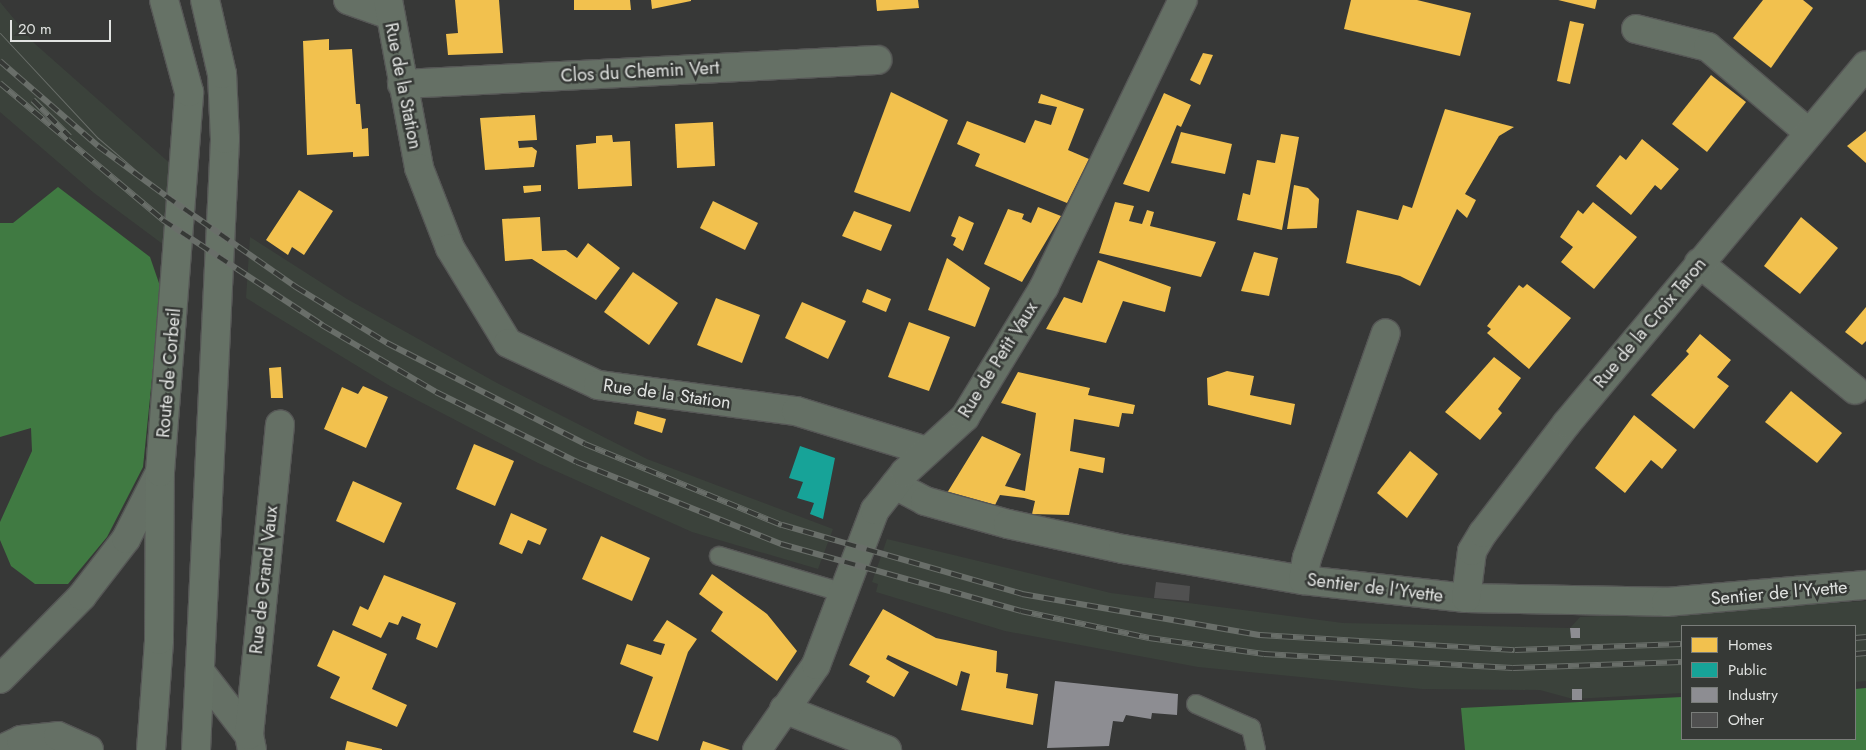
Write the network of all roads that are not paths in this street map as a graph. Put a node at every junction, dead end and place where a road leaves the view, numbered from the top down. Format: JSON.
{"nodes":[{"id":1,"x":164,"y":0,"type":"edge"},
{"id":2,"x":205,"y":0,"type":"edge"},
{"id":3,"x":348,"y":0,"type":"edge"},
{"id":4,"x":1184,"y":0,"type":"edge"},
{"id":5,"x":389,"y":7,"type":"edge"},
{"id":6,"x":1636,"y":29,"type":"dead end"},
{"id":7,"x":877,"y":60,"type":"dead end"},
{"id":8,"x":1866,"y":66,"type":"edge"},
{"id":9,"x":402,"y":84,"type":"junction"},
{"id":10,"x":1808,"y":132,"type":"junction"},
{"id":11,"x":1700,"y":263,"type":"junction"},
{"id":12,"x":1386,"y":333,"type":"dead end"},
{"id":13,"x":1855,"y":390,"type":"dead end"},
{"id":14,"x":280,"y":425,"type":"dead end"},
{"id":15,"x":927,"y":451,"type":"junction"},
{"id":16,"x":160,"y":472,"type":"junction"},
{"id":17,"x":895,"y":485,"type":"junction"},
{"id":18,"x":719,"y":556,"type":"dead end"},
{"id":19,"x":1303,"y":580,"type":"junction"},
{"id":20,"x":1866,"y":585,"type":"edge"},
{"id":21,"x":844,"y":593,"type":"junction"},
{"id":22,"x":1466,"y":598,"type":"junction"},
{"id":23,"x":202,"y":674,"type":"junction"},
{"id":24,"x":0,"y":679,"type":"edge"},
{"id":25,"x":1196,"y":704,"type":"dead end"},
{"id":26,"x":784,"y":709,"type":"junction"},
{"id":27,"x":251,"y":742,"type":"edge"},
{"id":28,"x":0,"y":750,"type":"edge"},
{"id":29,"x":89,"y":750,"type":"edge"},
{"id":30,"x":151,"y":750,"type":"edge"},
{"id":31,"x":196,"y":750,"type":"edge"},
{"id":32,"x":757,"y":750,"type":"edge"},
{"id":33,"x":887,"y":750,"type":"edge"},
{"id":34,"x":1256,"y":750,"type":"edge"}],
"edges":[{"from":1,"to":16,"type":"main road","name":"Route de Corbeil"},
{"from":2,"to":23,"type":"main road"},
{"from":3,"to":5,"type":"street","name":"Rue de la Station"},
{"from":4,"to":15,"type":"street","name":"Rue de Petit Vaux"},
{"from":5,"to":9,"type":"street","name":"Rue de la Station"},
{"from":6,"to":10,"type":"street"},
{"from":7,"to":9,"type":"street","name":"Clos du Chemin Vert"},
{"from":8,"to":10,"type":"street","name":"Rue de la Croix Taron"},
{"from":9,"to":15,"type":"street","name":"Rue de la Station"},
{"from":10,"to":11,"type":"street","name":"Rue de la Croix Taron"},
{"from":11,"to":13,"type":"street"},
{"from":11,"to":22,"type":"street","name":"Rue de la Croix Taron"},
{"from":12,"to":19,"type":"street"},
{"from":14,"to":27,"type":"street","name":"Rue de Grand Vaux"},
{"from":15,"to":17,"type":"street","name":"Rue de Petit Vaux"},
{"from":16,"to":24,"type":"street"},
{"from":16,"to":30,"type":"main road","name":"Route de Corbeil"},
{"from":17,"to":19,"type":"street","name":"Sentier de l'Yvette"},
{"from":17,"to":21,"type":"street","name":"Rue de Petit Vaux"},
{"from":18,"to":21,"type":"lane"},
{"from":19,"to":22,"type":"street","name":"Sentier de l'Yvette"},
{"from":20,"to":22,"type":"street","name":"Sentier de l'Yvette"},
{"from":21,"to":26,"type":"street","name":"Rue de Petit Vaux"},
{"from":23,"to":27,"type":"street","name":"Rue de Grand Vaux"},
{"from":23,"to":31,"type":"main road"},
{"from":25,"to":34,"type":"lane"},
{"from":26,"to":32,"type":"street","name":"Rue de Petit Vaux"},
{"from":26,"to":33,"type":"street"},
{"from":28,"to":29,"type":"street"}]}
